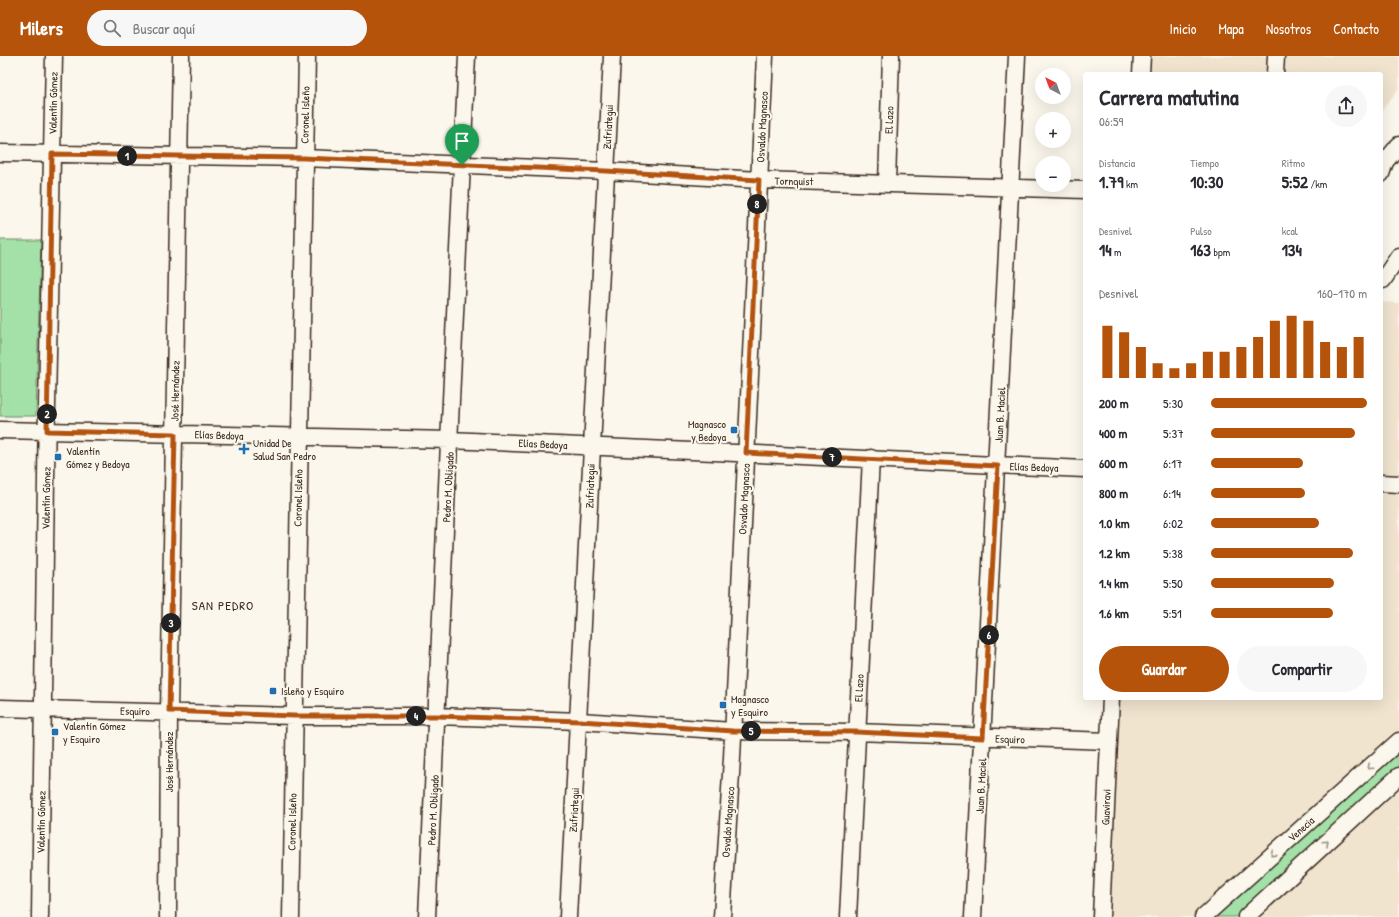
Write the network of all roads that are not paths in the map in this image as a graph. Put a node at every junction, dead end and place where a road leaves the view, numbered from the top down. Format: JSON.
{"nodes":[{"id":1,"x":54,"y":56,"type":"edge"},
{"id":2,"x":181,"y":56,"type":"edge"},
{"id":3,"x":307,"y":56,"type":"edge"},
{"id":4,"x":467,"y":56,"type":"edge"},
{"id":5,"x":612,"y":56,"type":"edge"},
{"id":6,"x":765,"y":56,"type":"edge"},
{"id":7,"x":891,"y":56,"type":"edge"},
{"id":8,"x":1017,"y":56,"type":"edge"},
{"id":9,"x":1142,"y":56,"type":"edge"},
{"id":10,"x":1276,"y":56,"type":"edge"},
{"id":11,"x":1141,"y":72,"type":"edge"},
{"id":12,"x":1275,"y":72,"type":"edge"},
{"id":13,"x":1399,"y":145,"type":"edge"},
{"id":14,"x":0,"y":153,"type":"edge"},
{"id":15,"x":52,"y":154,"type":"junction"},
{"id":16,"x":179,"y":156,"type":"junction"},
{"id":17,"x":304,"y":158,"type":"junction"},
{"id":18,"x":462,"y":165,"type":"junction"},
{"id":19,"x":1383,"y":168,"type":"edge"},
{"id":20,"x":606,"y":171,"type":"junction"},
{"id":21,"x":759,"y":180,"type":"junction"},
{"id":22,"x":886,"y":183,"type":"junction"},
{"id":23,"x":1011,"y":188,"type":"junction"},
{"id":24,"x":1083,"y":190,"type":"edge"},
{"id":25,"x":1399,"y":256,"type":"edge"},
{"id":26,"x":1383,"y":280,"type":"dead end"},
{"id":27,"x":0,"y":430,"type":"edge"},
{"id":28,"x":47,"y":431,"type":"junction"},
{"id":29,"x":175,"y":434,"type":"junction"},
{"id":30,"x":299,"y":437,"type":"junction"},
{"id":31,"x":450,"y":440,"type":"junction"},
{"id":32,"x":591,"y":447,"type":"junction"},
{"id":33,"x":746,"y":453,"type":"junction"},
{"id":34,"x":871,"y":458,"type":"junction"},
{"id":35,"x":998,"y":466,"type":"junction"},
{"id":36,"x":1083,"y":469,"type":"edge"},
{"id":37,"x":1383,"y":483,"type":"edge"},
{"id":38,"x":1399,"y":484,"type":"edge"},
{"id":39,"x":1111,"y":700,"type":"edge"},
{"id":40,"x":0,"y":708,"type":"edge"},
{"id":41,"x":43,"y":709,"type":"junction"},
{"id":42,"x":169,"y":711,"type":"junction"},
{"id":43,"x":294,"y":716,"type":"junction"},
{"id":44,"x":437,"y":716,"type":"junction"},
{"id":45,"x":580,"y":721,"type":"junction"},
{"id":46,"x":733,"y":731,"type":"junction"},
{"id":47,"x":856,"y":732,"type":"junction"},
{"id":48,"x":983,"y":738,"type":"junction"},
{"id":49,"x":1109,"y":741,"type":"junction"},
{"id":50,"x":1399,"y":741,"type":"edge"},
{"id":51,"x":1399,"y":776,"type":"edge"},
{"id":52,"x":40,"y":917,"type":"edge"},
{"id":53,"x":168,"y":917,"type":"edge"},
{"id":54,"x":291,"y":917,"type":"edge"},
{"id":55,"x":427,"y":917,"type":"edge"},
{"id":56,"x":568,"y":917,"type":"edge"},
{"id":57,"x":722,"y":917,"type":"edge"},
{"id":58,"x":848,"y":917,"type":"edge"},
{"id":59,"x":973,"y":917,"type":"edge"},
{"id":60,"x":1101,"y":917,"type":"edge"},
{"id":61,"x":1203,"y":917,"type":"edge"},
{"id":62,"x":1246,"y":917,"type":"edge"}],
"edges":[{"from":1,"to":15,"type":"street","name":"Valentín Gómez"},
{"from":2,"to":16,"type":"street","name":"José Hernández"},
{"from":3,"to":17,"type":"street","name":"Coronel Isleño"},
{"from":4,"to":18,"type":"street","name":"Pedro M. Obligado"},
{"from":5,"to":20,"type":"street","name":"Zufriategui"},
{"from":6,"to":21,"type":"street","name":"Osvaldo Magnasco"},
{"from":7,"to":22,"type":"street","name":"El Lazo"},
{"from":8,"to":23,"type":"street","name":"Juan B. Maciel"},
{"from":9,"to":11,"type":"street"},
{"from":10,"to":12,"type":"street"},
{"from":13,"to":19,"type":"street"},
{"from":14,"to":15,"type":"street","name":"Tornquist"},
{"from":15,"to":16,"type":"street","name":"Tornquist"},
{"from":15,"to":28,"type":"street","name":"Valentín Gómez"},
{"from":16,"to":17,"type":"street","name":"Tornquist"},
{"from":16,"to":29,"type":"street","name":"José Hernández"},
{"from":17,"to":18,"type":"street","name":"Tornquist"},
{"from":17,"to":30,"type":"street","name":"Coronel Isleño"},
{"from":18,"to":20,"type":"street","name":"Tornquist"},
{"from":18,"to":31,"type":"street","name":"Pedro M. Obligado"},
{"from":20,"to":21,"type":"street","name":"Tornquist"},
{"from":20,"to":32,"type":"street","name":"Zufriategui"},
{"from":21,"to":22,"type":"street","name":"Tornquist"},
{"from":21,"to":33,"type":"street","name":"Osvaldo Magnasco"},
{"from":22,"to":23,"type":"street","name":"Tornquist"},
{"from":23,"to":24,"type":"street","name":"Tornquist"},
{"from":23,"to":35,"type":"street","name":"Juan B. Maciel"},
{"from":25,"to":26,"type":"street"},
{"from":27,"to":28,"type":"street","name":"Elías Bedoya"},
{"from":28,"to":29,"type":"street","name":"Elías Bedoya"},
{"from":28,"to":41,"type":"street","name":"Valentín Gómez"},
{"from":29,"to":30,"type":"street","name":"Elías Bedoya"},
{"from":29,"to":42,"type":"street","name":"José Hernández"},
{"from":30,"to":31,"type":"street","name":"Elías Bedoya"},
{"from":30,"to":43,"type":"street","name":"Coronel Isleño"},
{"from":31,"to":32,"type":"street","name":"Elías Bedoya"},
{"from":31,"to":44,"type":"street","name":"Pedro M. Obligado"},
{"from":32,"to":33,"type":"street","name":"Elías Bedoya"},
{"from":32,"to":45,"type":"street","name":"Zufriategui"},
{"from":33,"to":34,"type":"street","name":"Elías Bedoya"},
{"from":33,"to":46,"type":"street","name":"Osvaldo Magnasco"},
{"from":34,"to":35,"type":"street","name":"Elías Bedoya"},
{"from":34,"to":47,"type":"street","name":"El Lazo"},
{"from":35,"to":36,"type":"street","name":"Elías Bedoya"},
{"from":35,"to":48,"type":"street","name":"Juan B. Maciel"},
{"from":37,"to":38,"type":"street"},
{"from":39,"to":49,"type":"street","name":"Guaviravi"},
{"from":40,"to":41,"type":"street","name":"Esquiro"},
{"from":41,"to":42,"type":"street","name":"Esquiro"},
{"from":41,"to":52,"type":"street","name":"Valentín Gómez"},
{"from":42,"to":43,"type":"street","name":"Esquiro"},
{"from":42,"to":53,"type":"street","name":"José Hernández"},
{"from":43,"to":44,"type":"street","name":"Esquiro"},
{"from":43,"to":54,"type":"street","name":"Coronel Isleño"},
{"from":44,"to":45,"type":"street","name":"Esquiro"},
{"from":44,"to":55,"type":"street","name":"Pedro M. Obligado"},
{"from":45,"to":46,"type":"street","name":"Esquiro"},
{"from":45,"to":56,"type":"street","name":"Zufriategui"},
{"from":46,"to":47,"type":"street","name":"Esquiro"},
{"from":46,"to":57,"type":"street","name":"Osvaldo Magnasco"},
{"from":47,"to":48,"type":"street","name":"Esquiro"},
{"from":47,"to":58,"type":"street","name":"El Lazo"},
{"from":48,"to":49,"type":"street","name":"Esquiro"},
{"from":48,"to":59,"type":"street","name":"Juan B. Maciel"},
{"from":49,"to":60,"type":"street","name":"Guaviravi"},
{"from":50,"to":61,"type":"street","name":"Venecia","one_way":true},
{"from":62,"to":51,"type":"street","one_way":true}]}
